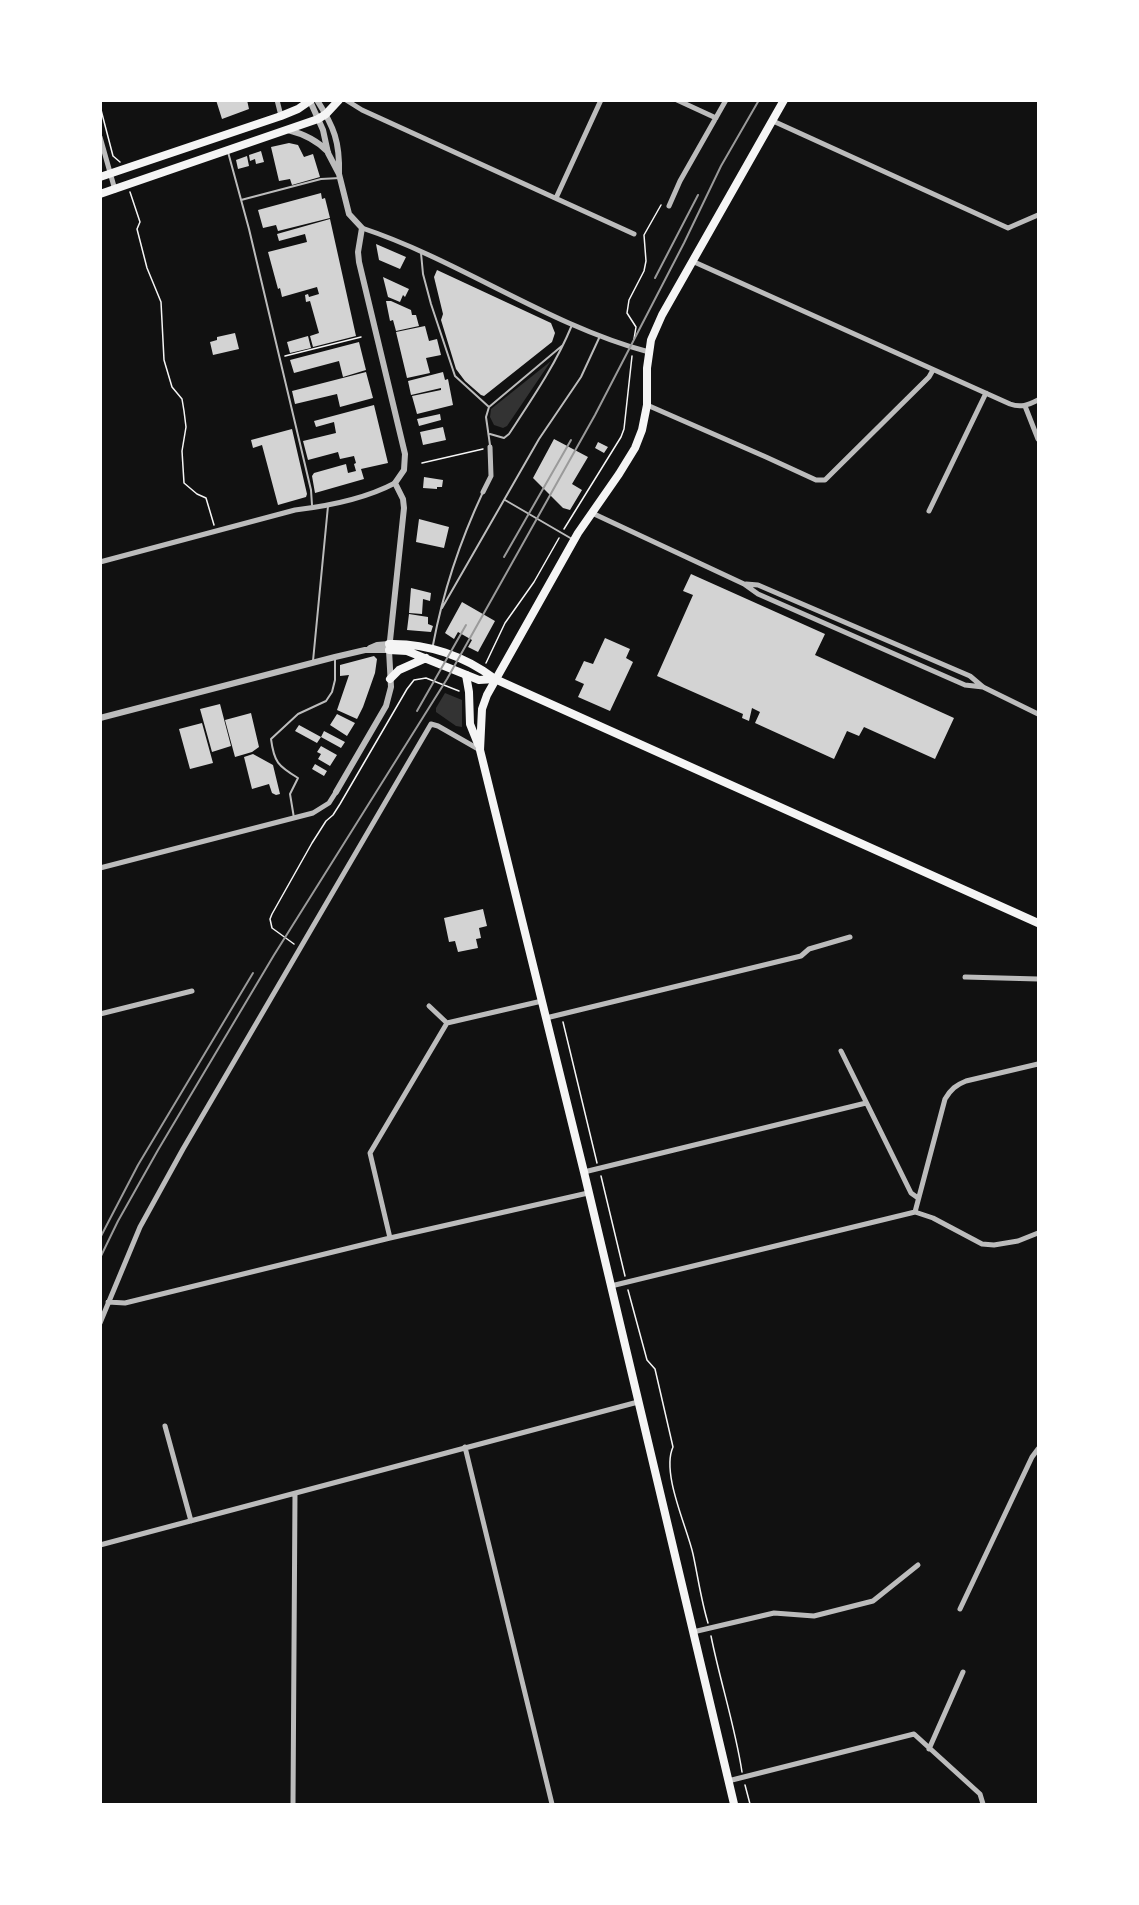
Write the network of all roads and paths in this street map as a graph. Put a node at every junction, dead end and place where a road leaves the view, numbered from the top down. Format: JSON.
{"nodes":[{"id":1,"x":277,"y":100,"type":"edge"},
{"id":2,"x":339,"y":100,"type":"edge"},
{"id":3,"x":346,"y":100,"type":"edge"},
{"id":4,"x":601,"y":100,"type":"edge"},
{"id":5,"x":677,"y":100,"type":"edge"},
{"id":6,"x":726,"y":100,"type":"edge"},
{"id":7,"x":784,"y":100,"type":"edge"},
{"id":8,"x":313,"y":101,"type":"edge"},
{"id":9,"x":100,"y":106,"type":"edge"},
{"id":10,"x":326,"y":114,"type":"junction"},
{"id":11,"x":281,"y":116,"type":"junction"},
{"id":12,"x":716,"y":118,"type":"junction"},
{"id":13,"x":318,"y":119,"type":"junction"},
{"id":14,"x":773,"y":121,"type":"junction"},
{"id":15,"x":286,"y":130,"type":"junction"},
{"id":16,"x":100,"y":137,"type":"edge"},
{"id":17,"x":228,"y":150,"type":"junction"},
{"id":18,"x":328,"y":153,"type":"junction"},
{"id":19,"x":123,"y":170,"type":"junction"},
{"id":20,"x":110,"y":174,"type":"junction"},
{"id":21,"x":339,"y":176,"type":"junction"},
{"id":22,"x":100,"y":177,"type":"edge"},
{"id":23,"x":128,"y":185,"type":"junction"},
{"id":24,"x":115,"y":190,"type":"junction"},
{"id":25,"x":100,"y":194,"type":"edge"},
{"id":26,"x":556,"y":198,"type":"junction"},
{"id":27,"x":241,"y":200,"type":"junction"},
{"id":28,"x":670,"y":203,"type":"joint"},
{"id":29,"x":1038,"y":215,"type":"edge"},
{"id":30,"x":362,"y":228,"type":"junction"},
{"id":31,"x":634,"y":234,"type":"dead end"},
{"id":32,"x":421,"y":253,"type":"junction"},
{"id":33,"x":692,"y":261,"type":"junction"},
{"id":34,"x":572,"y":324,"type":"junction"},
{"id":35,"x":600,"y":336,"type":"junction"},
{"id":36,"x":361,"y":337,"type":"dead end"},
{"id":37,"x":564,"y":344,"type":"junction"},
{"id":38,"x":633,"y":348,"type":"junction"},
{"id":39,"x":649,"y":352,"type":"junction"},
{"id":40,"x":279,"y":358,"type":"junction"},
{"id":41,"x":933,"y":370,"type":"junction"},
{"id":42,"x":986,"y":393,"type":"junction"},
{"id":43,"x":1038,"y":400,"type":"edge"},
{"id":44,"x":647,"y":405,"type":"junction"},
{"id":45,"x":1025,"y":406,"type":"junction"},
{"id":46,"x":489,"y":407,"type":"junction"},
{"id":47,"x":490,"y":434,"type":"junction"},
{"id":48,"x":1038,"y":439,"type":"edge"},
{"id":49,"x":490,"y":447,"type":"junction"},
{"id":50,"x":423,"y":463,"type":"dead end"},
{"id":51,"x":395,"y":483,"type":"junction"},
{"id":52,"x":483,"y":492,"type":"joint"},
{"id":53,"x":505,"y":500,"type":"junction"},
{"id":54,"x":328,"y":506,"type":"junction"},
{"id":55,"x":313,"y":508,"type":"junction"},
{"id":56,"x":929,"y":511,"type":"dead end"},
{"id":57,"x":592,"y":513,"type":"junction"},
{"id":58,"x":216,"y":531,"type":"junction"},
{"id":59,"x":561,"y":533,"type":"junction"},
{"id":60,"x":574,"y":540,"type":"junction"},
{"id":61,"x":100,"y":562,"type":"edge"},
{"id":62,"x":744,"y":584,"type":"junction"},
{"id":63,"x":442,"y":608,"type":"junction"},
{"id":64,"x":389,"y":647,"type":"junction"},
{"id":65,"x":433,"y":648,"type":"junction"},
{"id":66,"x":335,"y":657,"type":"junction"},
{"id":67,"x":430,"y":660,"type":"junction"},
{"id":68,"x":313,"y":663,"type":"junction"},
{"id":69,"x":484,"y":670,"type":"junction"},
{"id":70,"x":466,"y":675,"type":"junction"},
{"id":71,"x":390,"y":679,"type":"junction"},
{"id":72,"x":495,"y":679,"type":"junction"},
{"id":73,"x":984,"y":687,"type":"junction"},
{"id":74,"x":469,"y":692,"type":"junction"},
{"id":75,"x":1038,"y":714,"type":"edge"},
{"id":76,"x":100,"y":718,"type":"edge"},
{"id":77,"x":480,"y":750,"type":"junction"},
{"id":78,"x":336,"y":792,"type":"joint"},
{"id":79,"x":294,"y":818,"type":"junction"},
{"id":80,"x":100,"y":868,"type":"edge"},
{"id":81,"x":1038,"y":923,"type":"edge"},
{"id":82,"x":850,"y":937,"type":"dead end"},
{"id":83,"x":299,"y":948,"type":"junction"},
{"id":84,"x":965,"y":977,"type":"dead end"},
{"id":85,"x":1038,"y":979,"type":"edge"},
{"id":86,"x":192,"y":991,"type":"dead end"},
{"id":87,"x":542,"y":1001,"type":"junction"},
{"id":88,"x":429,"y":1006,"type":"dead end"},
{"id":89,"x":100,"y":1014,"type":"edge"},
{"id":90,"x":562,"y":1014,"type":"junction"},
{"id":91,"x":546,"y":1018,"type":"junction"},
{"id":92,"x":447,"y":1023,"type":"junction"},
{"id":93,"x":841,"y":1051,"type":"dead end"},
{"id":94,"x":1038,"y":1064,"type":"edge"},
{"id":95,"x":866,"y":1103,"type":"junction"},
{"id":96,"x":599,"y":1168,"type":"junction"},
{"id":97,"x":584,"y":1172,"type":"junction"},
{"id":98,"x":588,"y":1193,"type":"junction"},
{"id":99,"x":918,"y":1198,"type":"junction"},
{"id":100,"x":915,"y":1212,"type":"junction"},
{"id":101,"x":1038,"y":1233,"type":"edge"},
{"id":102,"x":390,"y":1238,"type":"junction"},
{"id":103,"x":627,"y":1282,"type":"junction"},
{"id":104,"x":611,"y":1286,"type":"junction"},
{"id":105,"x":108,"y":1302,"type":"junction"},
{"id":106,"x":100,"y":1323,"type":"edge"},
{"id":107,"x":638,"y":1402,"type":"junction"},
{"id":108,"x":165,"y":1426,"type":"dead end"},
{"id":109,"x":465,"y":1447,"type":"junction"},
{"id":110,"x":673,"y":1447,"type":"dead end"},
{"id":111,"x":1038,"y":1449,"type":"edge"},
{"id":112,"x":295,"y":1493,"type":"junction"},
{"id":113,"x":190,"y":1521,"type":"junction"},
{"id":114,"x":100,"y":1545,"type":"edge"},
{"id":115,"x":918,"y":1565,"type":"dead end"},
{"id":116,"x":960,"y":1609,"type":"dead end"},
{"id":117,"x":693,"y":1632,"type":"junction"},
{"id":118,"x":963,"y":1672,"type":"dead end"},
{"id":119,"x":929,"y":1749,"type":"junction"},
{"id":120,"x":728,"y":1781,"type":"junction"},
{"id":121,"x":293,"y":1804,"type":"edge"},
{"id":122,"x":552,"y":1804,"type":"edge"},
{"id":123,"x":734,"y":1804,"type":"edge"},
{"id":124,"x":983,"y":1804,"type":"edge"}],
"edges":[{"from":1,"to":11,"type":"street"},
{"from":2,"to":10,"type":"main road"},
{"from":3,"to":26,"type":"street"},
{"from":4,"to":26,"type":"street"},
{"from":5,"to":12,"type":"street"},
{"from":6,"to":12,"type":"street"},
{"from":7,"to":14,"type":"main road"},
{"from":8,"to":10,"type":"street"},
{"from":8,"to":11,"type":"main road"},
{"from":8,"to":13,"type":"street"},
{"from":9,"to":19,"type":"path"},
{"from":10,"to":13,"type":"main road"},
{"from":10,"to":21,"type":"street"},
{"from":11,"to":19,"type":"main road"},
{"from":12,"to":28,"type":"street"},
{"from":13,"to":15,"type":"main road"},
{"from":13,"to":18,"type":"street"},
{"from":14,"to":29,"type":"street"},
{"from":14,"to":33,"type":"main road"},
{"from":15,"to":17,"type":"main road"},
{"from":15,"to":18,"type":"street"},
{"from":16,"to":20,"type":"street"},
{"from":17,"to":23,"type":"main road"},
{"from":17,"to":27,"type":"lane"},
{"from":18,"to":21,"type":"street"},
{"from":19,"to":20,"type":"main road"},
{"from":20,"to":22,"type":"main road"},
{"from":20,"to":24,"type":"street"},
{"from":21,"to":27,"type":"lane"},
{"from":21,"to":30,"type":"street"},
{"from":23,"to":24,"type":"main road"},
{"from":23,"to":58,"type":"path"},
{"from":24,"to":25,"type":"main road"},
{"from":26,"to":31,"type":"street"},
{"from":27,"to":40,"type":"lane"},
{"from":28,"to":38,"type":"path"},
{"from":30,"to":32,"type":"street"},
{"from":30,"to":51,"type":"street"},
{"from":32,"to":34,"type":"street"},
{"from":32,"to":46,"type":"lane"},
{"from":33,"to":39,"type":"main road"},
{"from":33,"to":41,"type":"street"},
{"from":34,"to":35,"type":"street"},
{"from":34,"to":37,"type":"lane"},
{"from":35,"to":38,"type":"street"},
{"from":35,"to":53,"type":"lane"},
{"from":36,"to":40,"type":"path"},
{"from":37,"to":46,"type":"lane"},
{"from":37,"to":47,"type":"lane"},
{"from":38,"to":39,"type":"street"},
{"from":38,"to":59,"type":"path"},
{"from":39,"to":44,"type":"main road"},
{"from":40,"to":55,"type":"lane"},
{"from":41,"to":42,"type":"street"},
{"from":41,"to":44,"type":"street"},
{"from":42,"to":45,"type":"street"},
{"from":42,"to":56,"type":"street"},
{"from":43,"to":45,"type":"street"},
{"from":44,"to":57,"type":"main road"},
{"from":45,"to":48,"type":"street"},
{"from":46,"to":47,"type":"lane"},
{"from":47,"to":49,"type":"lane"},
{"from":49,"to":50,"type":"path"},
{"from":49,"to":52,"type":"street"},
{"from":51,"to":54,"type":"street"},
{"from":51,"to":64,"type":"street"},
{"from":52,"to":63,"type":"lane"},
{"from":53,"to":59,"type":"lane"},
{"from":53,"to":63,"type":"lane"},
{"from":54,"to":55,"type":"street"},
{"from":54,"to":68,"type":"lane"},
{"from":55,"to":58,"type":"street"},
{"from":57,"to":60,"type":"main road"},
{"from":57,"to":62,"type":"street"},
{"from":58,"to":61,"type":"street"},
{"from":59,"to":60,"type":"lane"},
{"from":59,"to":69,"type":"path"},
{"from":60,"to":72,"type":"main road"},
{"from":62,"to":73,"type":"street"},
{"from":62,"to":73,"type":"street"},
{"from":63,"to":65,"type":"lane"},
{"from":64,"to":65,"type":"main road"},
{"from":64,"to":66,"type":"street"},
{"from":64,"to":67,"type":"main road"},
{"from":64,"to":71,"type":"street"},
{"from":65,"to":67,"type":"lane"},
{"from":65,"to":69,"type":"main road"},
{"from":66,"to":68,"type":"street"},
{"from":66,"to":79,"type":"lane"},
{"from":67,"to":70,"type":"main road"},
{"from":67,"to":71,"type":"main road"},
{"from":68,"to":76,"type":"street"},
{"from":69,"to":72,"type":"main road"},
{"from":70,"to":72,"type":"main road"},
{"from":70,"to":74,"type":"main road"},
{"from":71,"to":78,"type":"street"},
{"from":72,"to":77,"type":"main road"},
{"from":72,"to":81,"type":"main road"},
{"from":73,"to":75,"type":"street"},
{"from":74,"to":77,"type":"main road"},
{"from":74,"to":83,"type":"path"},
{"from":77,"to":83,"type":"street"},
{"from":77,"to":87,"type":"main road"},
{"from":78,"to":79,"type":"street"},
{"from":79,"to":80,"type":"street"},
{"from":82,"to":90,"type":"street"},
{"from":83,"to":105,"type":"street"},
{"from":84,"to":85,"type":"street"},
{"from":86,"to":89,"type":"street"},
{"from":87,"to":91,"type":"main road"},
{"from":87,"to":92,"type":"street"},
{"from":88,"to":92,"type":"street"},
{"from":90,"to":91,"type":"street"},
{"from":90,"to":96,"type":"path"},
{"from":91,"to":97,"type":"main road"},
{"from":92,"to":102,"type":"street"},
{"from":93,"to":95,"type":"street"},
{"from":94,"to":99,"type":"street"},
{"from":95,"to":96,"type":"street"},
{"from":95,"to":99,"type":"street"},
{"from":96,"to":97,"type":"street"},
{"from":96,"to":103,"type":"path"},
{"from":97,"to":98,"type":"main road"},
{"from":98,"to":102,"type":"street"},
{"from":98,"to":104,"type":"main road"},
{"from":99,"to":100,"type":"street"},
{"from":100,"to":101,"type":"street"},
{"from":100,"to":103,"type":"street"},
{"from":102,"to":105,"type":"street"},
{"from":103,"to":104,"type":"street"},
{"from":103,"to":110,"type":"path"},
{"from":104,"to":107,"type":"main road"},
{"from":105,"to":106,"type":"street"},
{"from":107,"to":109,"type":"street"},
{"from":107,"to":117,"type":"main road"},
{"from":108,"to":113,"type":"street"},
{"from":109,"to":112,"type":"street"},
{"from":109,"to":122,"type":"street"},
{"from":111,"to":116,"type":"street"},
{"from":112,"to":113,"type":"street"},
{"from":112,"to":121,"type":"street"},
{"from":113,"to":114,"type":"street"},
{"from":115,"to":117,"type":"street"},
{"from":117,"to":120,"type":"main road"},
{"from":118,"to":119,"type":"street"},
{"from":119,"to":120,"type":"street"},
{"from":119,"to":124,"type":"street"},
{"from":120,"to":123,"type":"main road"}]}
